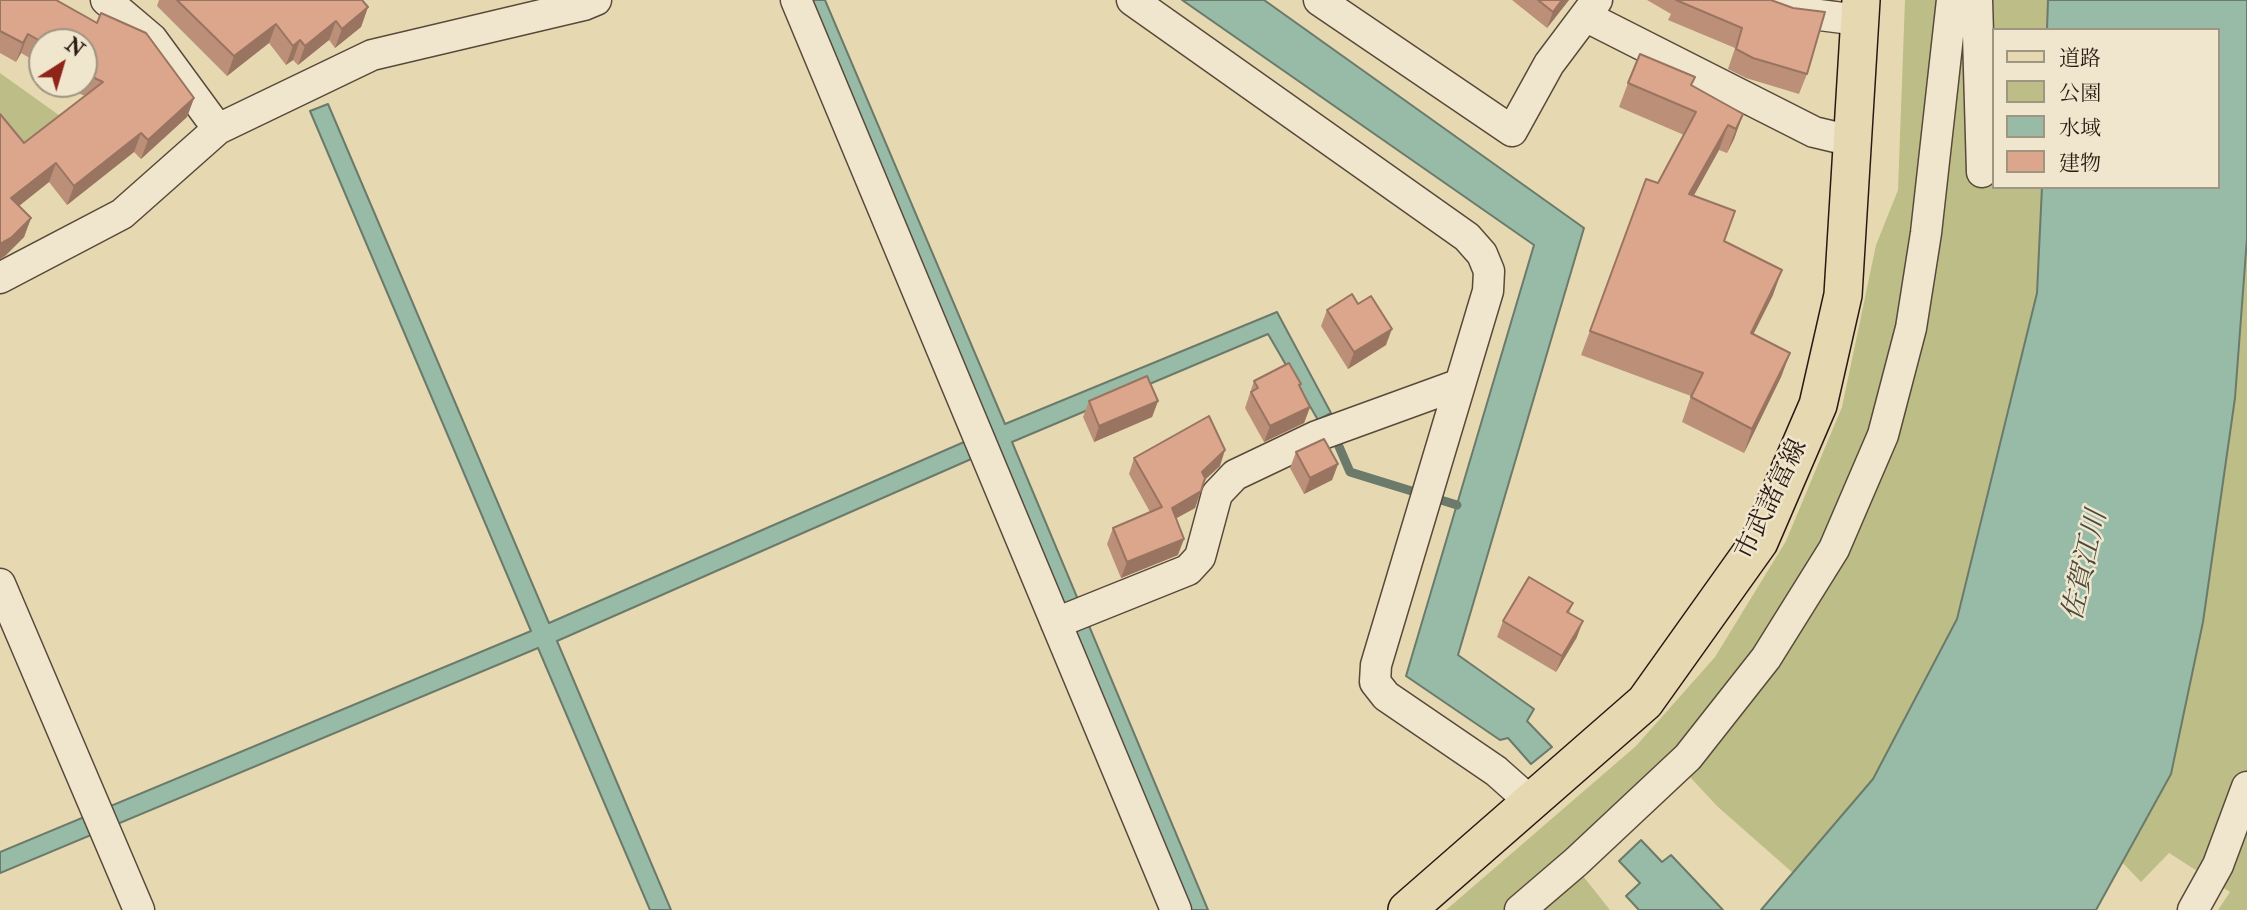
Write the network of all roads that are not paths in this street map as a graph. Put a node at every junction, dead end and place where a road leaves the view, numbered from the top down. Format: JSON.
{"nodes":[{"id":1,"x":106,"y":0,"type":"edge"},
{"id":2,"x":596,"y":0,"type":"edge"},
{"id":3,"x":796,"y":0,"type":"edge"},
{"id":4,"x":1132,"y":0,"type":"edge"},
{"id":5,"x":1319,"y":0,"type":"edge"},
{"id":6,"x":1760,"y":0,"type":"edge"},
{"id":7,"x":1952,"y":0,"type":"edge"},
{"id":8,"x":1977,"y":0,"type":"edge"},
{"id":9,"x":1591,"y":8,"type":"edge"},
{"id":10,"x":1860,"y":10,"type":"edge"},
{"id":11,"x":218,"y":129,"type":"junction"},
{"id":12,"x":1852,"y":141,"type":"junction"},
{"id":13,"x":1982,"y":172,"type":"dead end"},
{"id":14,"x":0,"y":278,"type":"edge"},
{"id":15,"x":1460,"y":384,"type":"junction"},
{"id":16,"x":0,"y":584,"type":"edge"},
{"id":17,"x":1067,"y":618,"type":"junction"},
{"id":18,"x":2247,"y":787,"type":"edge"},
{"id":19,"x":1532,"y":803,"type":"junction"},
{"id":20,"x":139,"y":910,"type":"edge"},
{"id":21,"x":1176,"y":910,"type":"edge"},
{"id":22,"x":1407,"y":910,"type":"edge"},
{"id":23,"x":1520,"y":910,"type":"edge"},
{"id":24,"x":2193,"y":910,"type":"edge"}],
"edges":[{"from":1,"to":11,"type":"street"},
{"from":2,"to":11,"type":"street"},
{"from":3,"to":17,"type":"street"},
{"from":4,"to":15,"type":"street"},
{"from":5,"to":9,"type":"street"},
{"from":6,"to":10,"type":"street"},
{"from":7,"to":23,"type":"street"},
{"from":8,"to":13,"type":"street"},
{"from":9,"to":12,"type":"street"},
{"from":10,"to":12,"type":"main road","name":"市武諸富線"},
{"from":11,"to":14,"type":"street"},
{"from":12,"to":19,"type":"main road","name":"市武諸富線"},
{"from":15,"to":17,"type":"street"},
{"from":15,"to":19,"type":"street"},
{"from":16,"to":20,"type":"street"},
{"from":17,"to":21,"type":"street"},
{"from":18,"to":24,"type":"street"},
{"from":19,"to":22,"type":"main road","name":"市武諸富線"}]}
